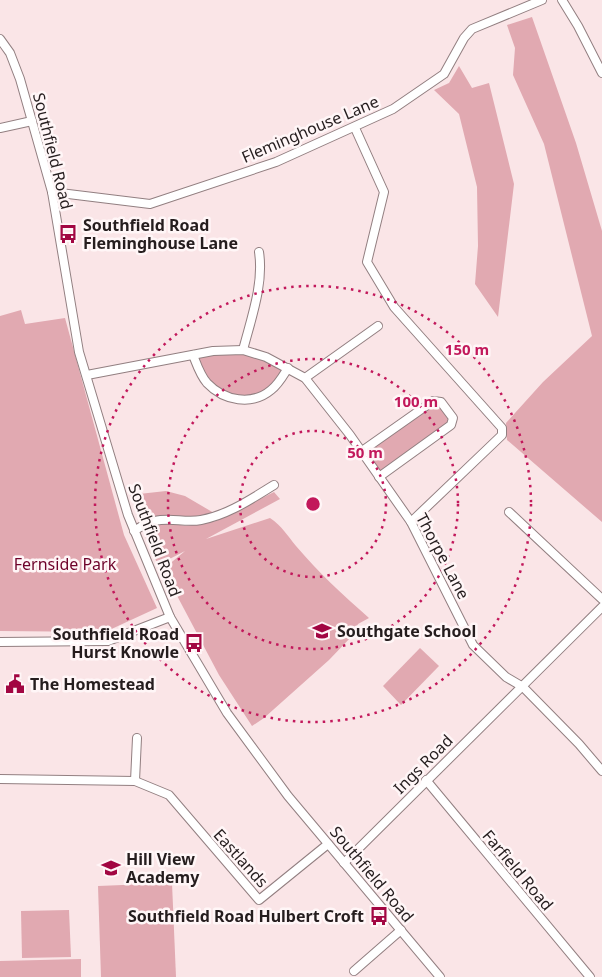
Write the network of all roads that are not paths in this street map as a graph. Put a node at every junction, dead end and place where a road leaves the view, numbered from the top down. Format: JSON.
{"nodes":[{"id":1,"x":542,"y":0,"type":"edge"},
{"id":2,"x":562,"y":0,"type":"edge"},
{"id":3,"x":0,"y":39,"type":"edge"},
{"id":4,"x":602,"y":73,"type":"edge"},
{"id":5,"x":32,"y":121,"type":"junction"},
{"id":6,"x":0,"y":128,"type":"edge"},
{"id":7,"x":355,"y":128,"type":"junction"},
{"id":8,"x":52,"y":192,"type":"junction"},
{"id":9,"x":259,"y":252,"type":"dead end"},
{"id":10,"x":378,"y":326,"type":"dead end"},
{"id":11,"x":243,"y":350,"type":"junction"},
{"id":12,"x":193,"y":355,"type":"junction"},
{"id":13,"x":288,"y":368,"type":"junction"},
{"id":14,"x":87,"y":375,"type":"junction"},
{"id":15,"x":305,"y":378,"type":"junction"},
{"id":16,"x":362,"y":451,"type":"junction"},
{"id":17,"x":380,"y":477,"type":"junction"},
{"id":18,"x":274,"y":484,"type":"dead end"},
{"id":19,"x":509,"y":512,"type":"dead end"},
{"id":20,"x":411,"y":522,"type":"junction"},
{"id":21,"x":134,"y":531,"type":"junction"},
{"id":22,"x":602,"y":599,"type":"edge"},
{"id":23,"x":602,"y":607,"type":"edge"},
{"id":24,"x":170,"y":616,"type":"junction"},
{"id":25,"x":0,"y":642,"type":"edge"},
{"id":26,"x":523,"y":687,"type":"junction"},
{"id":27,"x":137,"y":738,"type":"dead end"},
{"id":28,"x":602,"y":771,"type":"edge"},
{"id":29,"x":0,"y":779,"type":"edge"},
{"id":30,"x":426,"y":780,"type":"junction"},
{"id":31,"x":135,"y":781,"type":"junction"},
{"id":32,"x":328,"y":844,"type":"junction"},
{"id":33,"x":344,"y":863,"type":"junction"},
{"id":34,"x":401,"y":930,"type":"junction"},
{"id":35,"x":354,"y":971,"type":"dead end"},
{"id":36,"x":440,"y":977,"type":"edge"},
{"id":37,"x":590,"y":977,"type":"edge"}],
"edges":[{"from":1,"to":7,"type":"street","name":"Fleminghouse Lane"},
{"from":2,"to":4,"type":"street"},
{"from":3,"to":5,"type":"street","name":"Southfield Road"},
{"from":5,"to":6,"type":"street"},
{"from":5,"to":8,"type":"street","name":"Southfield Road"},
{"from":7,"to":8,"type":"street","name":"Fleminghouse Lane"},
{"from":7,"to":20,"type":"street"},
{"from":8,"to":14,"type":"street","name":"Southfield Road"},
{"from":9,"to":11,"type":"street"},
{"from":10,"to":15,"type":"street"},
{"from":11,"to":12,"type":"street","name":"Thorpe Lane"},
{"from":11,"to":13,"type":"street","name":"Thorpe Lane"},
{"from":12,"to":13,"type":"street"},
{"from":12,"to":14,"type":"street","name":"Thorpe Lane"},
{"from":13,"to":15,"type":"street","name":"Thorpe Lane"},
{"from":14,"to":21,"type":"street","name":"Southfield Road"},
{"from":15,"to":16,"type":"street","name":"Thorpe Lane"},
{"from":16,"to":17,"type":"street","name":"Thorpe Lane"},
{"from":16,"to":17,"type":"street"},
{"from":17,"to":20,"type":"street","name":"Thorpe Lane"},
{"from":18,"to":21,"type":"street"},
{"from":19,"to":22,"type":"street"},
{"from":20,"to":26,"type":"street","name":"Thorpe Lane"},
{"from":21,"to":24,"type":"street","name":"Southfield Road"},
{"from":23,"to":26,"type":"street","name":"Ings Road"},
{"from":24,"to":25,"type":"street"},
{"from":24,"to":32,"type":"street","name":"Southfield Road"},
{"from":26,"to":28,"type":"street","name":"Thorpe Lane"},
{"from":26,"to":30,"type":"street","name":"Ings Road"},
{"from":27,"to":31,"type":"street"},
{"from":29,"to":31,"type":"street","name":"Eastlands"},
{"from":30,"to":33,"type":"street","name":"Ings Road"},
{"from":30,"to":37,"type":"street","name":"Farfield Road"},
{"from":31,"to":32,"type":"street","name":"Eastlands"},
{"from":32,"to":33,"type":"street","name":"Southfield Road"},
{"from":33,"to":34,"type":"street","name":"Southfield Road"},
{"from":34,"to":35,"type":"street"},
{"from":34,"to":36,"type":"street","name":"Southfield Road"}]}
